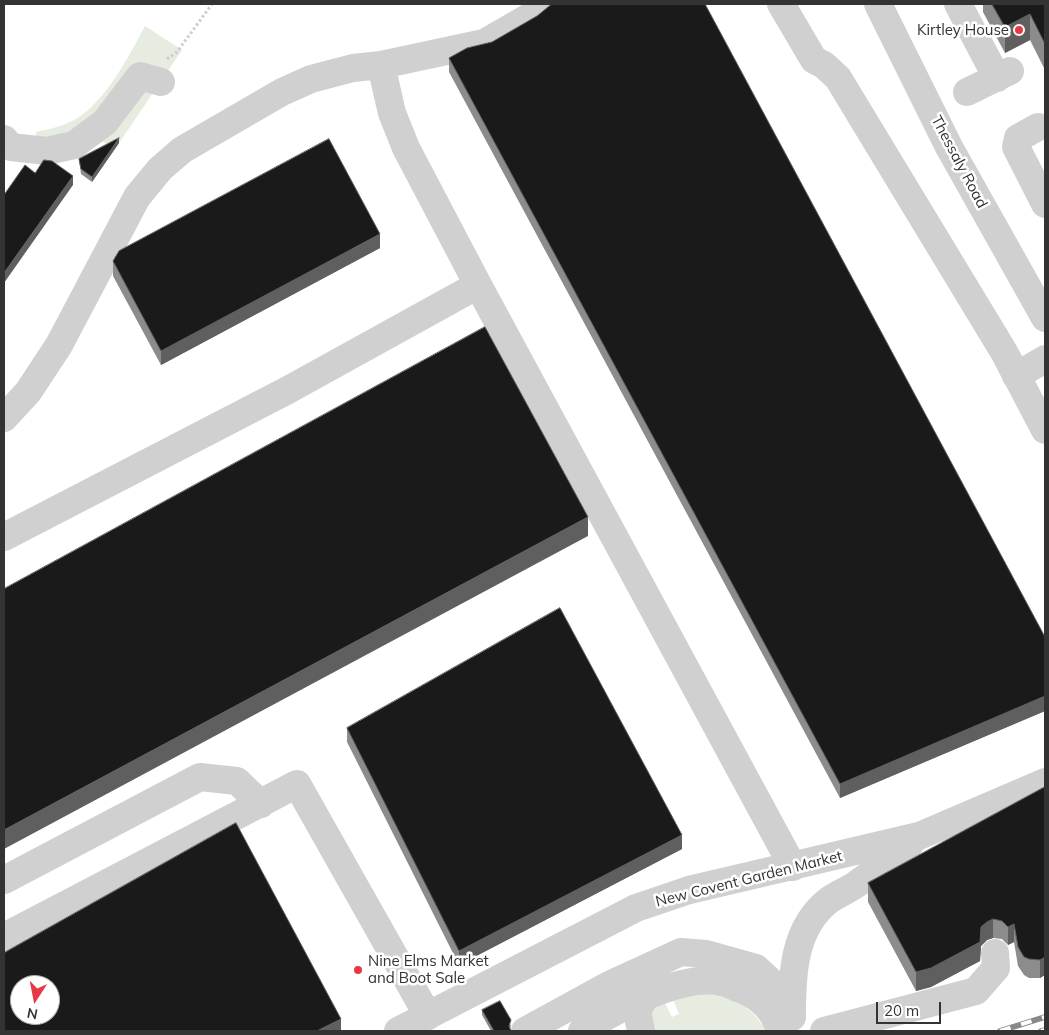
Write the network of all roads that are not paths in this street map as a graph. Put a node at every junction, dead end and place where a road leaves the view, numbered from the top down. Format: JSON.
{"nodes":[{"id":1,"x":545,"y":4,"type":"edge"},
{"id":2,"x":781,"y":4,"type":"edge"},
{"id":3,"x":878,"y":4,"type":"edge"},
{"id":4,"x":958,"y":4,"type":"edge"},
{"id":5,"x":381,"y":64,"type":"junction"},
{"id":6,"x":150,"y":79,"type":"road end"},
{"id":7,"x":967,"y":92,"type":"dead end"},
{"id":8,"x":1038,"y":127,"type":"dead end"},
{"id":9,"x":6,"y":151,"type":"edge"},
{"id":10,"x":1045,"y":204,"type":"edge"},
{"id":11,"x":478,"y":285,"type":"junction"},
{"id":12,"x":1045,"y":318,"type":"edge"},
{"id":13,"x":1045,"y":359,"type":"edge"},
{"id":14,"x":1016,"y":376,"type":"junction"},
{"id":15,"x":4,"y":418,"type":"edge"},
{"id":16,"x":1045,"y":430,"type":"edge"},
{"id":17,"x":4,"y":537,"type":"edge"},
{"id":18,"x":1045,"y":782,"type":"edge"},
{"id":19,"x":261,"y":804,"type":"junction"},
{"id":20,"x":919,"y":836,"type":"junction"},
{"id":21,"x":793,"y":867,"type":"junction"},
{"id":22,"x":4,"y":880,"type":"edge"},
{"id":23,"x":4,"y":937,"type":"edge"},
{"id":24,"x":994,"y":953,"type":"dead end"},
{"id":25,"x":645,"y":998,"type":"junction"},
{"id":26,"x":428,"y":1016,"type":"junction"},
{"id":27,"x":790,"y":1026,"type":"edge"},
{"id":28,"x":832,"y":1030,"type":"edge"},
{"id":29,"x":398,"y":1031,"type":"edge"},
{"id":30,"x":525,"y":1031,"type":"edge"},
{"id":31,"x":582,"y":1031,"type":"edge"},
{"id":32,"x":641,"y":1031,"type":"edge"}],
"edges":[{"from":1,"to":5,"type":"street"},
{"from":2,"to":14,"type":"street"},
{"from":3,"to":12,"type":"street","name":"Thessaly Road"},
{"from":4,"to":7,"type":"street"},
{"from":5,"to":11,"type":"street"},
{"from":5,"to":15,"type":"street"},
{"from":6,"to":9,"type":"street"},
{"from":8,"to":10,"type":"street"},
{"from":11,"to":17,"type":"street"},
{"from":11,"to":21,"type":"street"},
{"from":13,"to":14,"type":"street"},
{"from":14,"to":16,"type":"street"},
{"from":18,"to":20,"type":"street","name":"New Covent Garden Market"},
{"from":19,"to":22,"type":"street"},
{"from":19,"to":23,"type":"street"},
{"from":19,"to":26,"type":"street"},
{"from":20,"to":21,"type":"street","name":"New Covent Garden Market"},
{"from":20,"to":27,"type":"street","name":"New Covent Garden Market"},
{"from":21,"to":26,"type":"street","name":"New Covent Garden Market"},
{"from":24,"to":28,"type":"street"},
{"from":25,"to":27,"type":"street"},
{"from":25,"to":31,"type":"street"},
{"from":25,"to":32,"type":"street"},
{"from":26,"to":29,"type":"street","name":"New Covent Garden Market"},
{"from":27,"to":30,"type":"street"}]}
